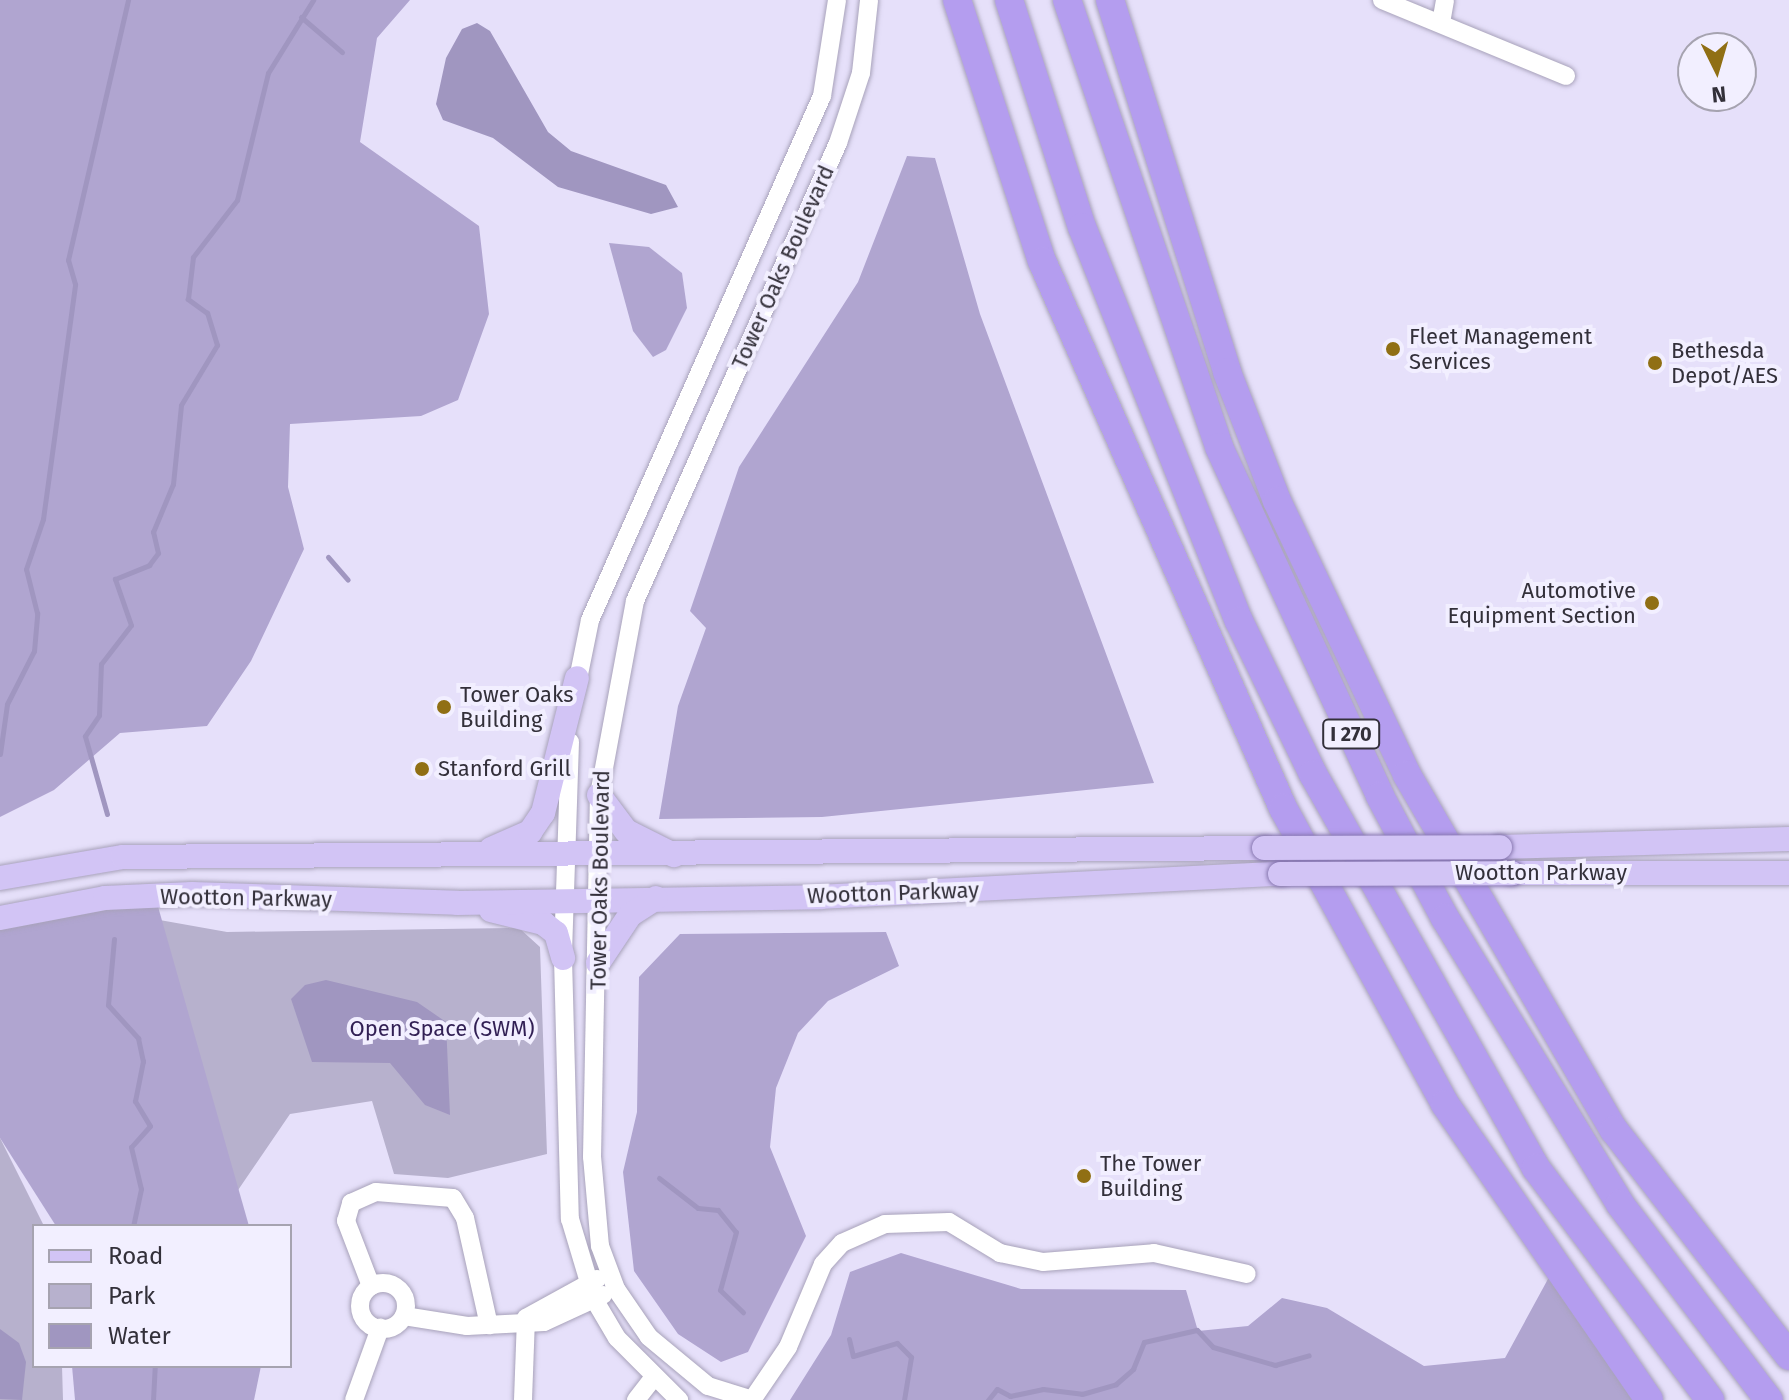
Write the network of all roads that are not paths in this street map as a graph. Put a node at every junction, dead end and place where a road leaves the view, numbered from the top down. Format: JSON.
{"nodes":[{"id":1,"x":837,"y":0,"type":"edge"},
{"id":2,"x":869,"y":0,"type":"edge"},
{"id":3,"x":957,"y":0,"type":"edge"},
{"id":4,"x":1009,"y":0,"type":"edge"},
{"id":5,"x":1067,"y":0,"type":"edge"},
{"id":6,"x":1110,"y":0,"type":"edge"},
{"id":7,"x":1382,"y":0,"type":"edge"},
{"id":8,"x":1445,"y":0,"type":"edge"},
{"id":9,"x":1441,"y":23,"type":"junction"},
{"id":10,"x":1566,"y":76,"type":"dead end"},
{"id":11,"x":577,"y":678,"type":"junction"},
{"id":12,"x":599,"y":795,"type":"junction"},
{"id":13,"x":1789,"y":839,"type":"edge"},
{"id":14,"x":478,"y":853,"type":"junction"},
{"id":15,"x":564,"y":856,"type":"junction"},
{"id":16,"x":597,"y":856,"type":"junction"},
{"id":17,"x":676,"y":856,"type":"junction"},
{"id":18,"x":1789,"y":873,"type":"edge"},
{"id":19,"x":0,"y":878,"type":"edge"},
{"id":20,"x":656,"y":898,"type":"junction"},
{"id":21,"x":595,"y":899,"type":"junction"},
{"id":22,"x":565,"y":900,"type":"junction"},
{"id":23,"x":457,"y":903,"type":"junction"},
{"id":24,"x":0,"y":918,"type":"edge"},
{"id":25,"x":563,"y":958,"type":"junction"},
{"id":26,"x":598,"y":963,"type":"junction"},
{"id":27,"x":1247,"y":1274,"type":"dead end"},
{"id":28,"x":614,"y":1282,"type":"junction"},
{"id":29,"x":371,"y":1286,"type":"junction"},
{"id":30,"x":591,"y":1291,"type":"junction"},
{"id":31,"x":404,"y":1316,"type":"junction"},
{"id":32,"x":526,"y":1318,"type":"junction"},
{"id":33,"x":489,"y":1325,"type":"junction"},
{"id":34,"x":380,"y":1328,"type":"junction"},
{"id":35,"x":1789,"y":1356,"type":"edge"},
{"id":36,"x":654,"y":1377,"type":"junction"},
{"id":37,"x":354,"y":1400,"type":"edge"},
{"id":38,"x":523,"y":1400,"type":"edge"},
{"id":39,"x":636,"y":1400,"type":"edge"},
{"id":40,"x":679,"y":1400,"type":"edge"},
{"id":41,"x":752,"y":1400,"type":"edge"},
{"id":42,"x":1649,"y":1400,"type":"edge"},
{"id":43,"x":1710,"y":1400,"type":"edge"},
{"id":44,"x":1769,"y":1400,"type":"edge"}],
"edges":[{"from":1,"to":11,"type":"street","name":"Tower Oaks Boulevard"},
{"from":2,"to":12,"type":"street","name":"Tower Oaks Boulevard"},
{"from":3,"to":42,"type":"highway"},
{"from":4,"to":43,"type":"highway","number":"I 270"},
{"from":5,"to":44,"type":"highway","number":"I 270"},
{"from":6,"to":35,"type":"highway","number":"I 270"},
{"from":7,"to":9,"type":"street"},
{"from":8,"to":9,"type":"street"},
{"from":9,"to":10,"type":"street"},
{"from":11,"to":14,"type":"main road"},
{"from":11,"to":15,"type":"street","name":"Tower Oaks Boulevard"},
{"from":12,"to":16,"type":"street","name":"Tower Oaks Boulevard"},
{"from":12,"to":17,"type":"main road"},
{"from":13,"to":17,"type":"main road","name":"Wootton Parkway","bridge":true},
{"from":14,"to":15,"type":"main road","name":"Wootton Parkway"},
{"from":14,"to":19,"type":"main road","name":"Wootton Parkway"},
{"from":15,"to":16,"type":"main road","name":"Wootton Parkway"},
{"from":15,"to":22,"type":"street","name":"Tower Oaks Boulevard"},
{"from":16,"to":17,"type":"main road","name":"Wootton Parkway"},
{"from":16,"to":21,"type":"street","name":"Tower Oaks Boulevard"},
{"from":18,"to":20,"type":"main road","name":"Wootton Parkway","bridge":true},
{"from":20,"to":21,"type":"main road","name":"Wootton Parkway"},
{"from":20,"to":26,"type":"main road"},
{"from":21,"to":22,"type":"main road","name":"Wootton Parkway"},
{"from":21,"to":26,"type":"street","name":"Tower Oaks Boulevard"},
{"from":22,"to":23,"type":"main road","name":"Wootton Parkway"},
{"from":22,"to":25,"type":"street","name":"Tower Oaks Boulevard"},
{"from":23,"to":24,"type":"main road","name":"Wootton Parkway"},
{"from":23,"to":25,"type":"main road"},
{"from":25,"to":30,"type":"street","name":"Tower Oaks Boulevard"},
{"from":26,"to":28,"type":"street","name":"Tower Oaks Boulevard"},
{"from":27,"to":41,"type":"street"},
{"from":28,"to":30,"type":"street"},
{"from":28,"to":41,"type":"street","name":"Tower Oaks Boulevard"},
{"from":29,"to":31,"type":"street"},
{"from":29,"to":33,"type":"street"},
{"from":29,"to":34,"type":"street"},
{"from":30,"to":32,"type":"street"},
{"from":30,"to":36,"type":"street","name":"Tower Oaks Boulevard"},
{"from":31,"to":33,"type":"street"},
{"from":31,"to":34,"type":"street"},
{"from":32,"to":33,"type":"street"},
{"from":32,"to":38,"type":"street"},
{"from":34,"to":37,"type":"street"},
{"from":36,"to":39,"type":"street"},
{"from":36,"to":40,"type":"street","name":"Tower Oaks Boulevard"}]}
